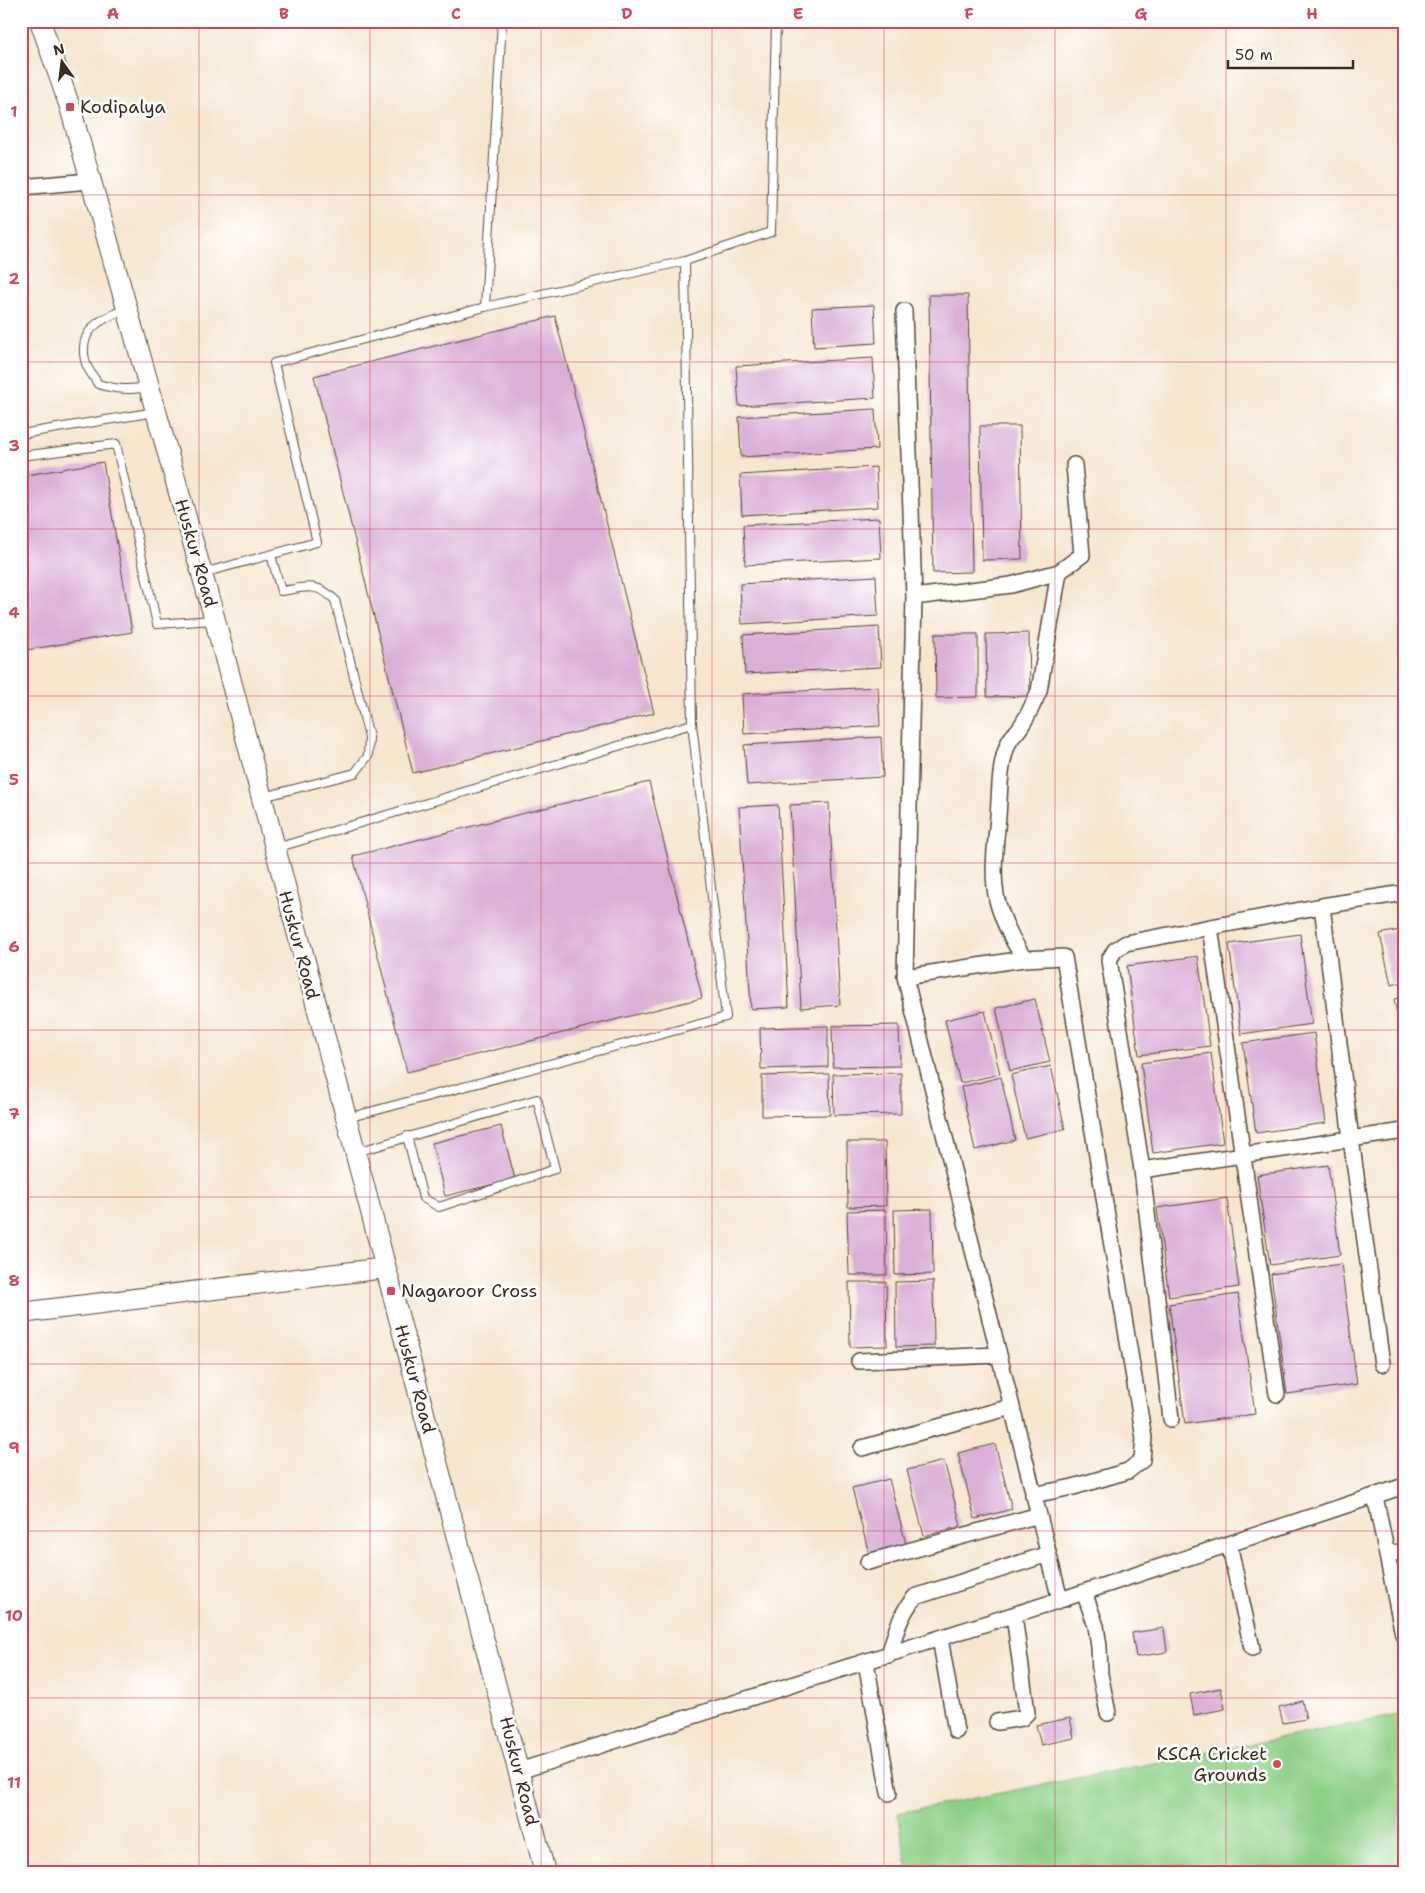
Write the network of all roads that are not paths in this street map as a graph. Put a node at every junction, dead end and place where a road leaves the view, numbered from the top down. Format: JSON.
{"nodes":[{"id":1,"x":40,"y":21,"type":"edge"},
{"id":2,"x":502,"y":21,"type":"edge"},
{"id":3,"x":776,"y":21,"type":"edge"},
{"id":4,"x":90,"y":181,"type":"junction"},
{"id":5,"x":21,"y":187,"type":"edge"},
{"id":6,"x":685,"y":261,"type":"junction"},
{"id":7,"x":485,"y":307,"type":"junction"},
{"id":8,"x":127,"y":309,"type":"junction"},
{"id":9,"x":904,"y":311,"type":"dead end"},
{"id":10,"x":149,"y":387,"type":"junction"},
{"id":11,"x":156,"y":412,"type":"junction"},
{"id":12,"x":21,"y":434,"type":"edge"},
{"id":13,"x":21,"y":456,"type":"edge"},
{"id":14,"x":1074,"y":465,"type":"dead end"},
{"id":15,"x":271,"y":555,"type":"junction"},
{"id":16,"x":1059,"y":572,"type":"junction"},
{"id":17,"x":201,"y":574,"type":"junction"},
{"id":18,"x":914,"y":597,"type":"junction"},
{"id":19,"x":215,"y":620,"type":"junction"},
{"id":20,"x":692,"y":724,"type":"junction"},
{"id":21,"x":261,"y":797,"type":"junction"},
{"id":22,"x":274,"y":848,"type":"junction"},
{"id":23,"x":1404,"y":893,"type":"edge"},
{"id":24,"x":1322,"y":906,"type":"junction"},
{"id":25,"x":1210,"y":926,"type":"junction"},
{"id":26,"x":1024,"y":959,"type":"junction"},
{"id":27,"x":905,"y":977,"type":"junction"},
{"id":28,"x":345,"y":1118,"type":"junction"},
{"id":29,"x":1404,"y":1131,"type":"edge"},
{"id":30,"x":407,"y":1136,"type":"junction"},
{"id":31,"x":1351,"y":1140,"type":"junction"},
{"id":32,"x":355,"y":1153,"type":"junction"},
{"id":33,"x":1243,"y":1154,"type":"junction"},
{"id":34,"x":1142,"y":1170,"type":"junction"},
{"id":35,"x":385,"y":1268,"type":"junction"},
{"id":36,"x":21,"y":1313,"type":"edge"},
{"id":37,"x":998,"y":1355,"type":"junction"},
{"id":38,"x":859,"y":1361,"type":"dead end"},
{"id":39,"x":1382,"y":1364,"type":"dead end"},
{"id":40,"x":1277,"y":1394,"type":"dead end"},
{"id":41,"x":1011,"y":1407,"type":"junction"},
{"id":42,"x":1171,"y":1419,"type":"dead end"},
{"id":43,"x":862,"y":1448,"type":"dead end"},
{"id":44,"x":1404,"y":1486,"type":"edge"},
{"id":45,"x":1033,"y":1495,"type":"junction"},
{"id":46,"x":1374,"y":1496,"type":"junction"},
{"id":47,"x":1039,"y":1515,"type":"junction"},
{"id":48,"x":1229,"y":1544,"type":"junction"},
{"id":49,"x":1404,"y":1551,"type":"edge"},
{"id":50,"x":1048,"y":1554,"type":"junction"},
{"id":51,"x":1386,"y":1554,"type":"junction"},
{"id":52,"x":868,"y":1562,"type":"dead end"},
{"id":53,"x":1084,"y":1592,"type":"junction"},
{"id":54,"x":1060,"y":1600,"type":"junction"},
{"id":55,"x":1014,"y":1615,"type":"junction"},
{"id":56,"x":1404,"y":1634,"type":"edge"},
{"id":57,"x":940,"y":1638,"type":"junction"},
{"id":58,"x":1252,"y":1648,"type":"dead end"},
{"id":59,"x":889,"y":1654,"type":"junction"},
{"id":60,"x":866,"y":1662,"type":"junction"},
{"id":61,"x":1108,"y":1713,"type":"dead end"},
{"id":62,"x":997,"y":1722,"type":"dead end"},
{"id":63,"x":956,"y":1730,"type":"dead end"},
{"id":64,"x":519,"y":1771,"type":"junction"},
{"id":65,"x":889,"y":1793,"type":"dead end"},
{"id":66,"x":545,"y":1872,"type":"edge"}],
"edges":[{"from":1,"to":4,"type":"street","name":"Huskur Road"},
{"from":2,"to":7,"type":"lane"},
{"from":3,"to":6,"type":"lane"},
{"from":4,"to":5,"type":"street"},
{"from":4,"to":8,"type":"street","name":"Huskur Road"},
{"from":6,"to":7,"type":"lane"},
{"from":6,"to":20,"type":"lane"},
{"from":7,"to":15,"type":"lane"},
{"from":8,"to":10,"type":"street","name":"Huskur Road"},
{"from":8,"to":10,"type":"lane"},
{"from":9,"to":18,"type":"street"},
{"from":10,"to":11,"type":"street","name":"Huskur Road"},
{"from":11,"to":12,"type":"lane"},
{"from":11,"to":17,"type":"street","name":"Huskur Road"},
{"from":13,"to":19,"type":"lane"},
{"from":14,"to":16,"type":"street"},
{"from":15,"to":17,"type":"lane"},
{"from":15,"to":21,"type":"lane"},
{"from":16,"to":18,"type":"street"},
{"from":16,"to":26,"type":"street"},
{"from":17,"to":19,"type":"street","name":"Huskur Road"},
{"from":18,"to":27,"type":"street"},
{"from":19,"to":21,"type":"street","name":"Huskur Road"},
{"from":20,"to":22,"type":"lane"},
{"from":20,"to":28,"type":"lane"},
{"from":21,"to":22,"type":"street","name":"Huskur Road"},
{"from":22,"to":28,"type":"street","name":"Huskur Road"},
{"from":23,"to":24,"type":"street"},
{"from":24,"to":25,"type":"street"},
{"from":24,"to":31,"type":"street"},
{"from":25,"to":33,"type":"street"},
{"from":25,"to":34,"type":"street"},
{"from":26,"to":27,"type":"street"},
{"from":26,"to":45,"type":"street"},
{"from":27,"to":37,"type":"street"},
{"from":28,"to":32,"type":"street","name":"Huskur Road"},
{"from":29,"to":31,"type":"street"},
{"from":30,"to":30,"type":"lane"},
{"from":30,"to":32,"type":"lane"},
{"from":31,"to":33,"type":"street"},
{"from":31,"to":39,"type":"street"},
{"from":32,"to":35,"type":"street","name":"Huskur Road"},
{"from":33,"to":34,"type":"street"},
{"from":33,"to":40,"type":"street"},
{"from":34,"to":42,"type":"street"},
{"from":35,"to":36,"type":"street"},
{"from":35,"to":64,"type":"street","name":"Huskur Road"},
{"from":37,"to":38,"type":"street"},
{"from":37,"to":41,"type":"street"},
{"from":41,"to":43,"type":"street"},
{"from":41,"to":45,"type":"street"},
{"from":44,"to":46,"type":"street"},
{"from":45,"to":47,"type":"street"},
{"from":46,"to":48,"type":"street"},
{"from":46,"to":51,"type":"street"},
{"from":47,"to":50,"type":"street"},
{"from":47,"to":52,"type":"street"},
{"from":48,"to":53,"type":"street"},
{"from":48,"to":58,"type":"street"},
{"from":49,"to":51,"type":"street"},
{"from":50,"to":54,"type":"street"},
{"from":50,"to":59,"type":"street"},
{"from":51,"to":56,"type":"street"},
{"from":53,"to":54,"type":"street"},
{"from":53,"to":61,"type":"street"},
{"from":54,"to":55,"type":"street"},
{"from":55,"to":57,"type":"street"},
{"from":55,"to":62,"type":"street"},
{"from":57,"to":59,"type":"street"},
{"from":57,"to":63,"type":"street"},
{"from":59,"to":60,"type":"street"},
{"from":60,"to":64,"type":"street"},
{"from":60,"to":65,"type":"street"},
{"from":64,"to":66,"type":"street","name":"Huskur Road"}]}
